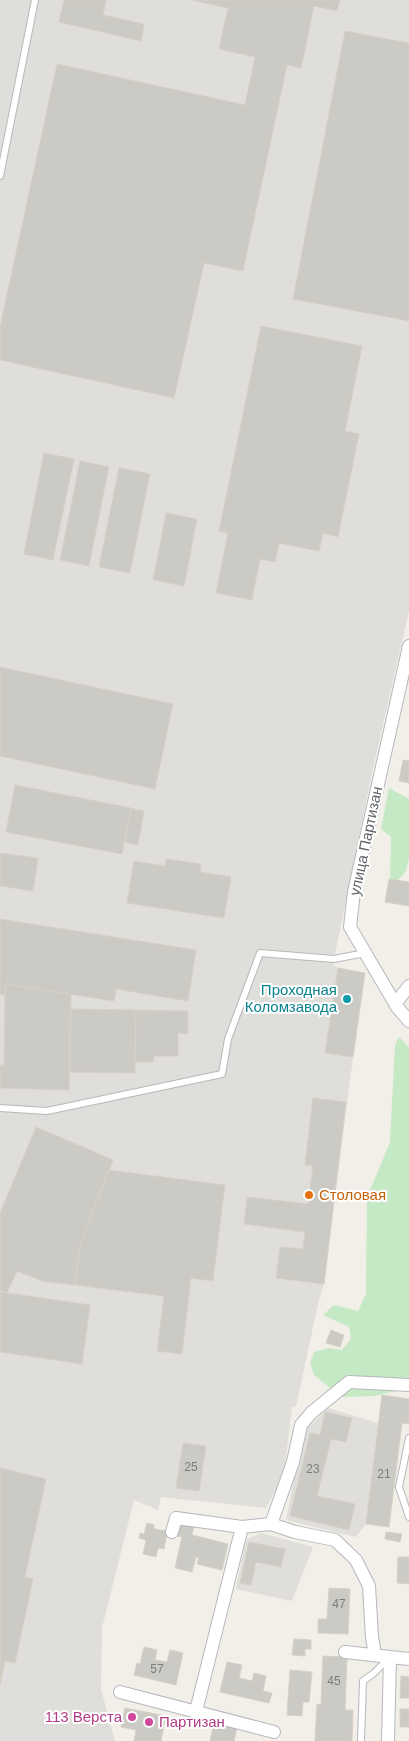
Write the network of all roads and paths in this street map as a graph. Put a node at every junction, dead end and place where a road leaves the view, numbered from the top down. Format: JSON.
{"nodes":[{"id":1,"x":34,"y":0,"type":"edge"},
{"id":2,"x":0,"y":176,"type":"edge"},
{"id":3,"x":409,"y":646,"type":"edge"},
{"id":4,"x":365,"y":953,"type":"junction"},
{"id":5,"x":409,"y":986,"type":"edge"},
{"id":6,"x":395,"y":1004,"type":"junction"},
{"id":7,"x":409,"y":1021,"type":"edge"},
{"id":8,"x":0,"y":1108,"type":"edge"},
{"id":9,"x":409,"y":1385,"type":"edge"},
{"id":10,"x":409,"y":1438,"type":"edge"},
{"id":11,"x":409,"y":1517,"type":"edge"},
{"id":12,"x":271,"y":1524,"type":"junction"},
{"id":13,"x":242,"y":1527,"type":"junction"},
{"id":14,"x":172,"y":1532,"type":"dead end"},
{"id":15,"x":345,"y":1652,"type":"dead end"},
{"id":16,"x":375,"y":1655,"type":"junction"},
{"id":17,"x":390,"y":1657,"type":"junction"},
{"id":18,"x":409,"y":1659,"type":"edge"},
{"id":19,"x":120,"y":1692,"type":"dead end"},
{"id":20,"x":196,"y":1711,"type":"junction"},
{"id":21,"x":274,"y":1732,"type":"dead end"},
{"id":22,"x":361,"y":1740,"type":"edge"},
{"id":23,"x":388,"y":1741,"type":"edge"}],
"edges":[{"from":1,"to":2,"type":"lane"},
{"from":3,"to":4,"type":"street","name":"улица Партизан"},
{"from":4,"to":6,"type":"street","name":"улица Партизан"},
{"from":4,"to":8,"type":"lane"},
{"from":5,"to":6,"type":"street"},
{"from":6,"to":7,"type":"street","name":"улица Партизан"},
{"from":9,"to":12,"type":"street"},
{"from":10,"to":11,"type":"lane"},
{"from":12,"to":13,"type":"street"},
{"from":12,"to":16,"type":"street"},
{"from":13,"to":14,"type":"street"},
{"from":13,"to":20,"type":"street"},
{"from":15,"to":16,"type":"street"},
{"from":16,"to":17,"type":"street"},
{"from":17,"to":18,"type":"street"},
{"from":17,"to":22,"type":"lane"},
{"from":17,"to":23,"type":"street"},
{"from":19,"to":20,"type":"street"},
{"from":20,"to":21,"type":"street"}]}
